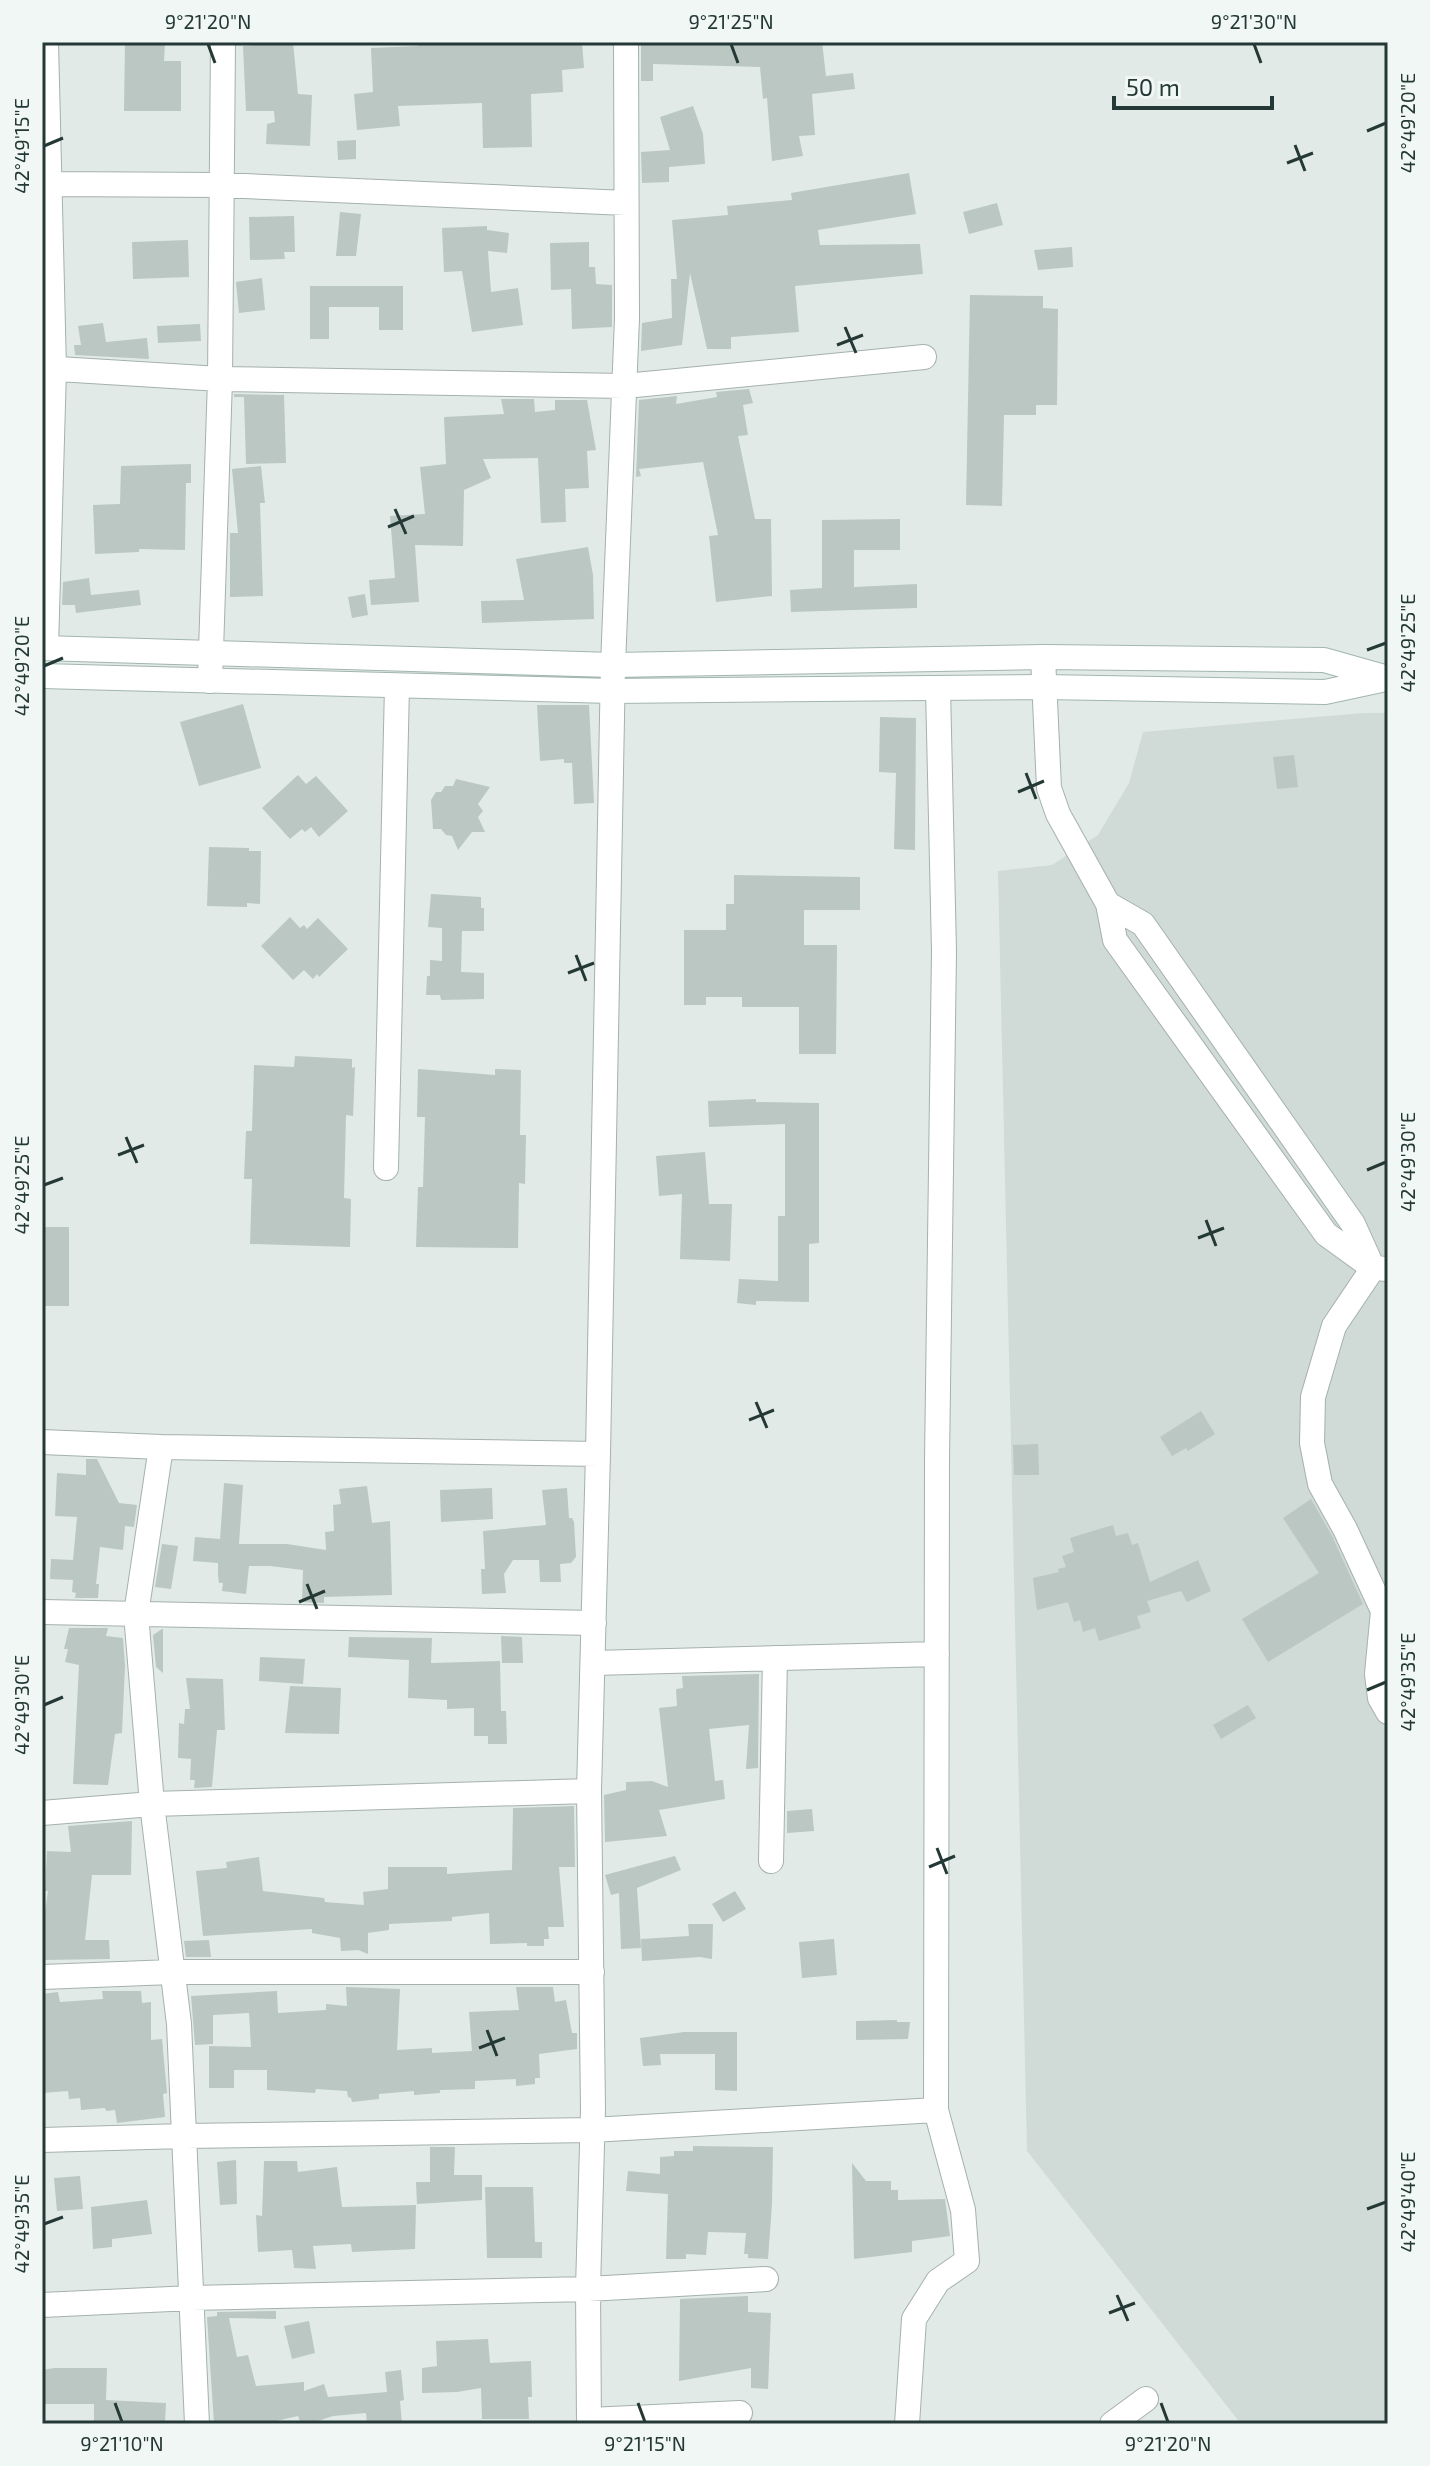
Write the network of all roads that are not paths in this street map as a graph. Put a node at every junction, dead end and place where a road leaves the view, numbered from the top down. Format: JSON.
{"nodes":[{"id":1,"x":46,"y":42,"type":"edge"},
{"id":2,"x":223,"y":42,"type":"edge"},
{"id":3,"x":626,"y":42,"type":"edge"},
{"id":4,"x":50,"y":184,"type":"junction"},
{"id":5,"x":221,"y":185,"type":"junction"},
{"id":6,"x":626,"y":203,"type":"junction"},
{"id":7,"x":924,"y":357,"type":"dead end"},
{"id":8,"x":48,"y":369,"type":"edge"},
{"id":9,"x":220,"y":379,"type":"junction"},
{"id":10,"x":625,"y":386,"type":"junction"},
{"id":11,"x":44,"y":648,"type":"edge"},
{"id":12,"x":211,"y":653,"type":"junction"},
{"id":13,"x":1043,"y":657,"type":"junction"},
{"id":14,"x":613,"y":665,"type":"junction"},
{"id":15,"x":42,"y":676,"type":"edge"},
{"id":16,"x":1388,"y":678,"type":"edge"},
{"id":17,"x":210,"y":681,"type":"junction"},
{"id":18,"x":397,"y":686,"type":"junction"},
{"id":19,"x":1044,"y":687,"type":"junction"},
{"id":20,"x":938,"y":688,"type":"junction"},
{"id":21,"x":612,"y":691,"type":"junction"},
{"id":22,"x":386,"y":1168,"type":"dead end"},
{"id":23,"x":1380,"y":1269,"type":"edge"},
{"id":24,"x":42,"y":1442,"type":"edge"},
{"id":25,"x":161,"y":1447,"type":"junction"},
{"id":26,"x":598,"y":1454,"type":"junction"},
{"id":27,"x":42,"y":1612,"type":"edge"},
{"id":28,"x":136,"y":1614,"type":"junction"},
{"id":29,"x":594,"y":1623,"type":"junction"},
{"id":30,"x":937,"y":1654,"type":"junction"},
{"id":31,"x":775,"y":1658,"type":"junction"},
{"id":32,"x":594,"y":1663,"type":"junction"},
{"id":33,"x":1382,"y":1667,"type":"edge"},
{"id":34,"x":1388,"y":1712,"type":"edge"},
{"id":35,"x":589,"y":1791,"type":"junction"},
{"id":36,"x":152,"y":1804,"type":"junction"},
{"id":37,"x":42,"y":1813,"type":"edge"},
{"id":38,"x":771,"y":1861,"type":"dead end"},
{"id":39,"x":172,"y":1972,"type":"junction"},
{"id":40,"x":592,"y":1972,"type":"junction"},
{"id":41,"x":42,"y":1977,"type":"edge"},
{"id":42,"x":936,"y":2110,"type":"junction"},
{"id":43,"x":592,"y":2130,"type":"junction"},
{"id":44,"x":184,"y":2136,"type":"junction"},
{"id":45,"x":42,"y":2140,"type":"edge"},
{"id":46,"x":766,"y":2279,"type":"dead end"},
{"id":47,"x":588,"y":2289,"type":"junction"},
{"id":48,"x":192,"y":2298,"type":"junction"},
{"id":49,"x":42,"y":2305,"type":"edge"},
{"id":50,"x":1146,"y":2399,"type":"dead end"},
{"id":51,"x":740,"y":2413,"type":"dead end"},
{"id":52,"x":589,"y":2422,"type":"edge"},
{"id":53,"x":197,"y":2424,"type":"edge"},
{"id":54,"x":907,"y":2424,"type":"edge"},
{"id":55,"x":1112,"y":2424,"type":"edge"}],
"edges":[{"from":1,"to":4,"type":"street"},
{"from":2,"to":5,"type":"street"},
{"from":3,"to":6,"type":"street"},
{"from":4,"to":5,"type":"street"},
{"from":4,"to":8,"type":"street"},
{"from":5,"to":6,"type":"street"},
{"from":5,"to":9,"type":"street"},
{"from":6,"to":10,"type":"street"},
{"from":7,"to":10,"type":"street"},
{"from":8,"to":9,"type":"street"},
{"from":8,"to":11,"type":"street"},
{"from":9,"to":10,"type":"street"},
{"from":9,"to":12,"type":"street"},
{"from":10,"to":14,"type":"street"},
{"from":11,"to":12,"type":"street"},
{"from":12,"to":14,"type":"street"},
{"from":12,"to":17,"type":"street"},
{"from":13,"to":14,"type":"street"},
{"from":13,"to":16,"type":"street"},
{"from":13,"to":19,"type":"street"},
{"from":14,"to":21,"type":"street"},
{"from":15,"to":17,"type":"street"},
{"from":16,"to":19,"type":"street"},
{"from":17,"to":18,"type":"street"},
{"from":18,"to":21,"type":"street"},
{"from":18,"to":22,"type":"street"},
{"from":19,"to":20,"type":"street"},
{"from":19,"to":23,"type":"street"},
{"from":20,"to":21,"type":"street"},
{"from":20,"to":30,"type":"street"},
{"from":21,"to":26,"type":"street"},
{"from":23,"to":33,"type":"street"},
{"from":24,"to":25,"type":"street"},
{"from":25,"to":26,"type":"street"},
{"from":25,"to":28,"type":"street"},
{"from":26,"to":29,"type":"street"},
{"from":27,"to":28,"type":"street"},
{"from":28,"to":29,"type":"street"},
{"from":28,"to":36,"type":"street"},
{"from":29,"to":32,"type":"street"},
{"from":30,"to":31,"type":"street"},
{"from":30,"to":42,"type":"street"},
{"from":31,"to":32,"type":"street"},
{"from":31,"to":38,"type":"street"},
{"from":32,"to":35,"type":"street"},
{"from":33,"to":34,"type":"street"},
{"from":35,"to":36,"type":"street"},
{"from":35,"to":40,"type":"street"},
{"from":36,"to":37,"type":"street"},
{"from":36,"to":39,"type":"street"},
{"from":39,"to":40,"type":"street"},
{"from":39,"to":41,"type":"street"},
{"from":39,"to":44,"type":"street"},
{"from":40,"to":43,"type":"street"},
{"from":42,"to":43,"type":"street"},
{"from":42,"to":54,"type":"street"},
{"from":43,"to":44,"type":"street"},
{"from":43,"to":47,"type":"street"},
{"from":44,"to":45,"type":"street"},
{"from":44,"to":48,"type":"street"},
{"from":46,"to":47,"type":"street"},
{"from":47,"to":48,"type":"street"},
{"from":47,"to":52,"type":"street"},
{"from":48,"to":49,"type":"street"},
{"from":48,"to":53,"type":"street"},
{"from":50,"to":55,"type":"street"},
{"from":51,"to":52,"type":"street"}]}
